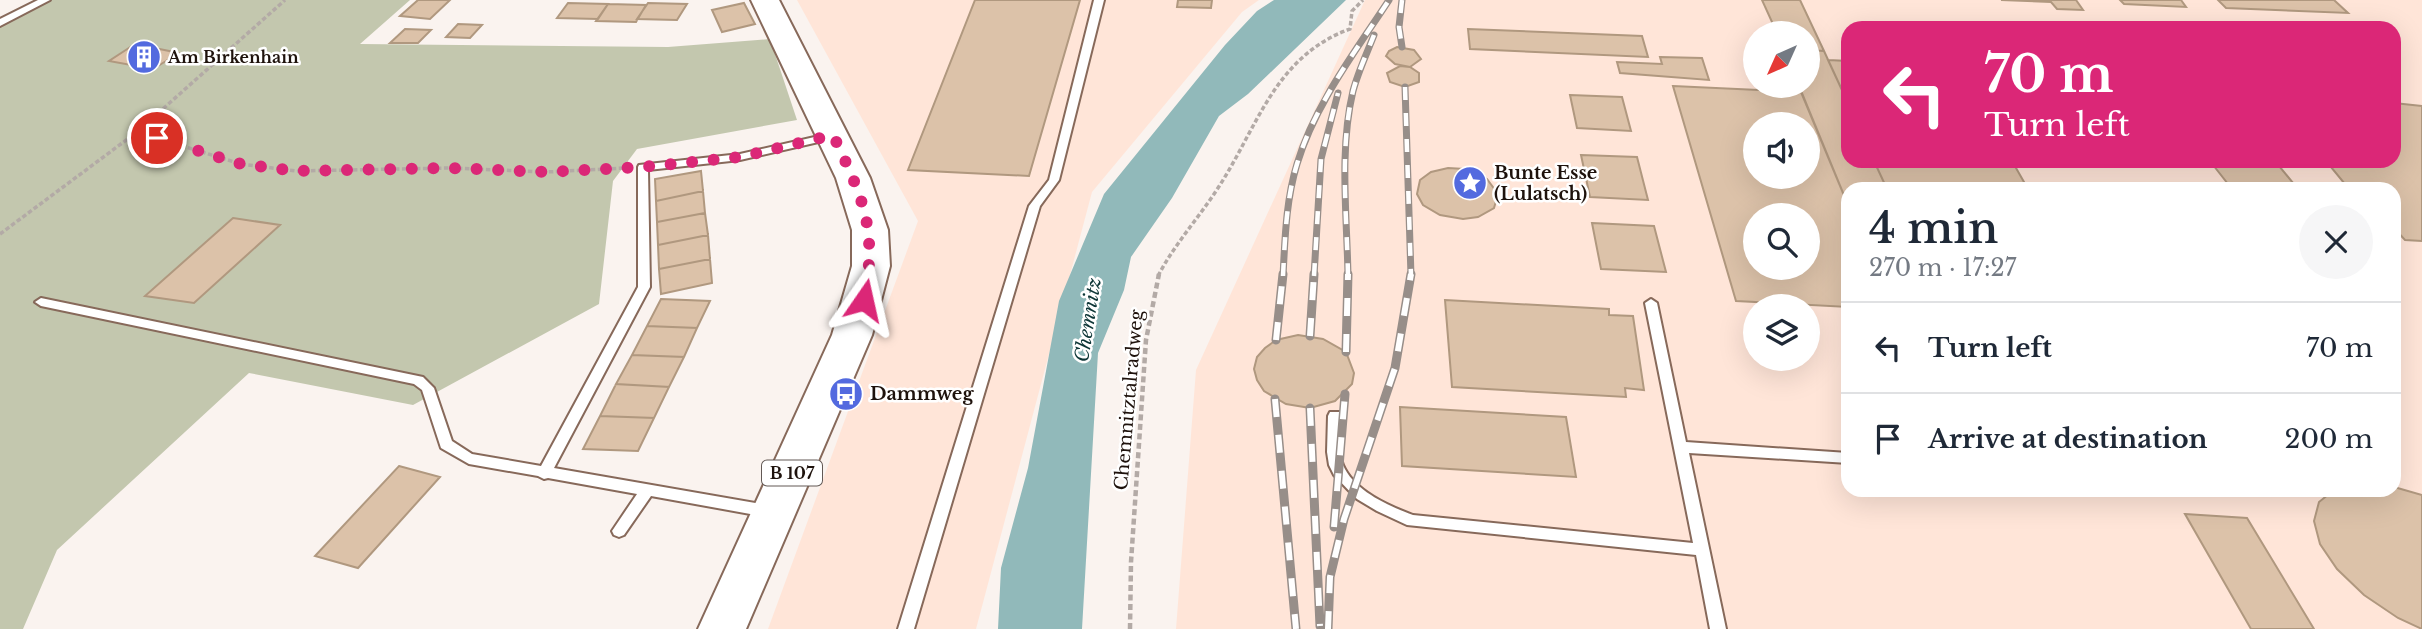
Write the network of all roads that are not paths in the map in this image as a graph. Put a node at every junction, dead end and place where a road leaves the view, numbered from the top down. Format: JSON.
{"nodes":[{"id":1,"x":45,"y":0,"type":"edge"},
{"id":2,"x":765,"y":0,"type":"edge"},
{"id":3,"x":1099,"y":0,"type":"edge"},
{"id":4,"x":0,"y":23,"type":"edge"},
{"id":5,"x":833,"y":135,"type":"junction"},
{"id":6,"x":41,"y":302,"type":"dead end"},
{"id":7,"x":1651,"y":303,"type":"dead end"},
{"id":8,"x":1335,"y":416,"type":"dead end"},
{"id":9,"x":1681,"y":447,"type":"junction"},
{"id":10,"x":1841,"y":458,"type":"edge"},
{"id":11,"x":544,"y":474,"type":"junction"},
{"id":12,"x":647,"y":491,"type":"junction"},
{"id":13,"x":775,"y":512,"type":"junction"},
{"id":14,"x":619,"y":531,"type":"dead end"},
{"id":15,"x":1702,"y":551,"type":"junction"},
{"id":16,"x":722,"y":629,"type":"edge"},
{"id":17,"x":906,"y":629,"type":"edge"},
{"id":18,"x":1718,"y":629,"type":"edge"}],
"edges":[{"from":1,"to":4,"type":"lane"},
{"from":2,"to":5,"type":"main road","number":"B 107"},
{"from":3,"to":17,"type":"lane"},
{"from":5,"to":11,"type":"lane"},
{"from":5,"to":13,"type":"main road","number":"B 107"},
{"from":6,"to":11,"type":"lane"},
{"from":7,"to":9,"type":"lane"},
{"from":8,"to":15,"type":"lane"},
{"from":9,"to":10,"type":"lane"},
{"from":9,"to":15,"type":"lane"},
{"from":11,"to":12,"type":"lane"},
{"from":12,"to":13,"type":"lane"},
{"from":12,"to":14,"type":"lane"},
{"from":13,"to":16,"type":"main road","number":"B 107"},
{"from":15,"to":18,"type":"lane"}]}
